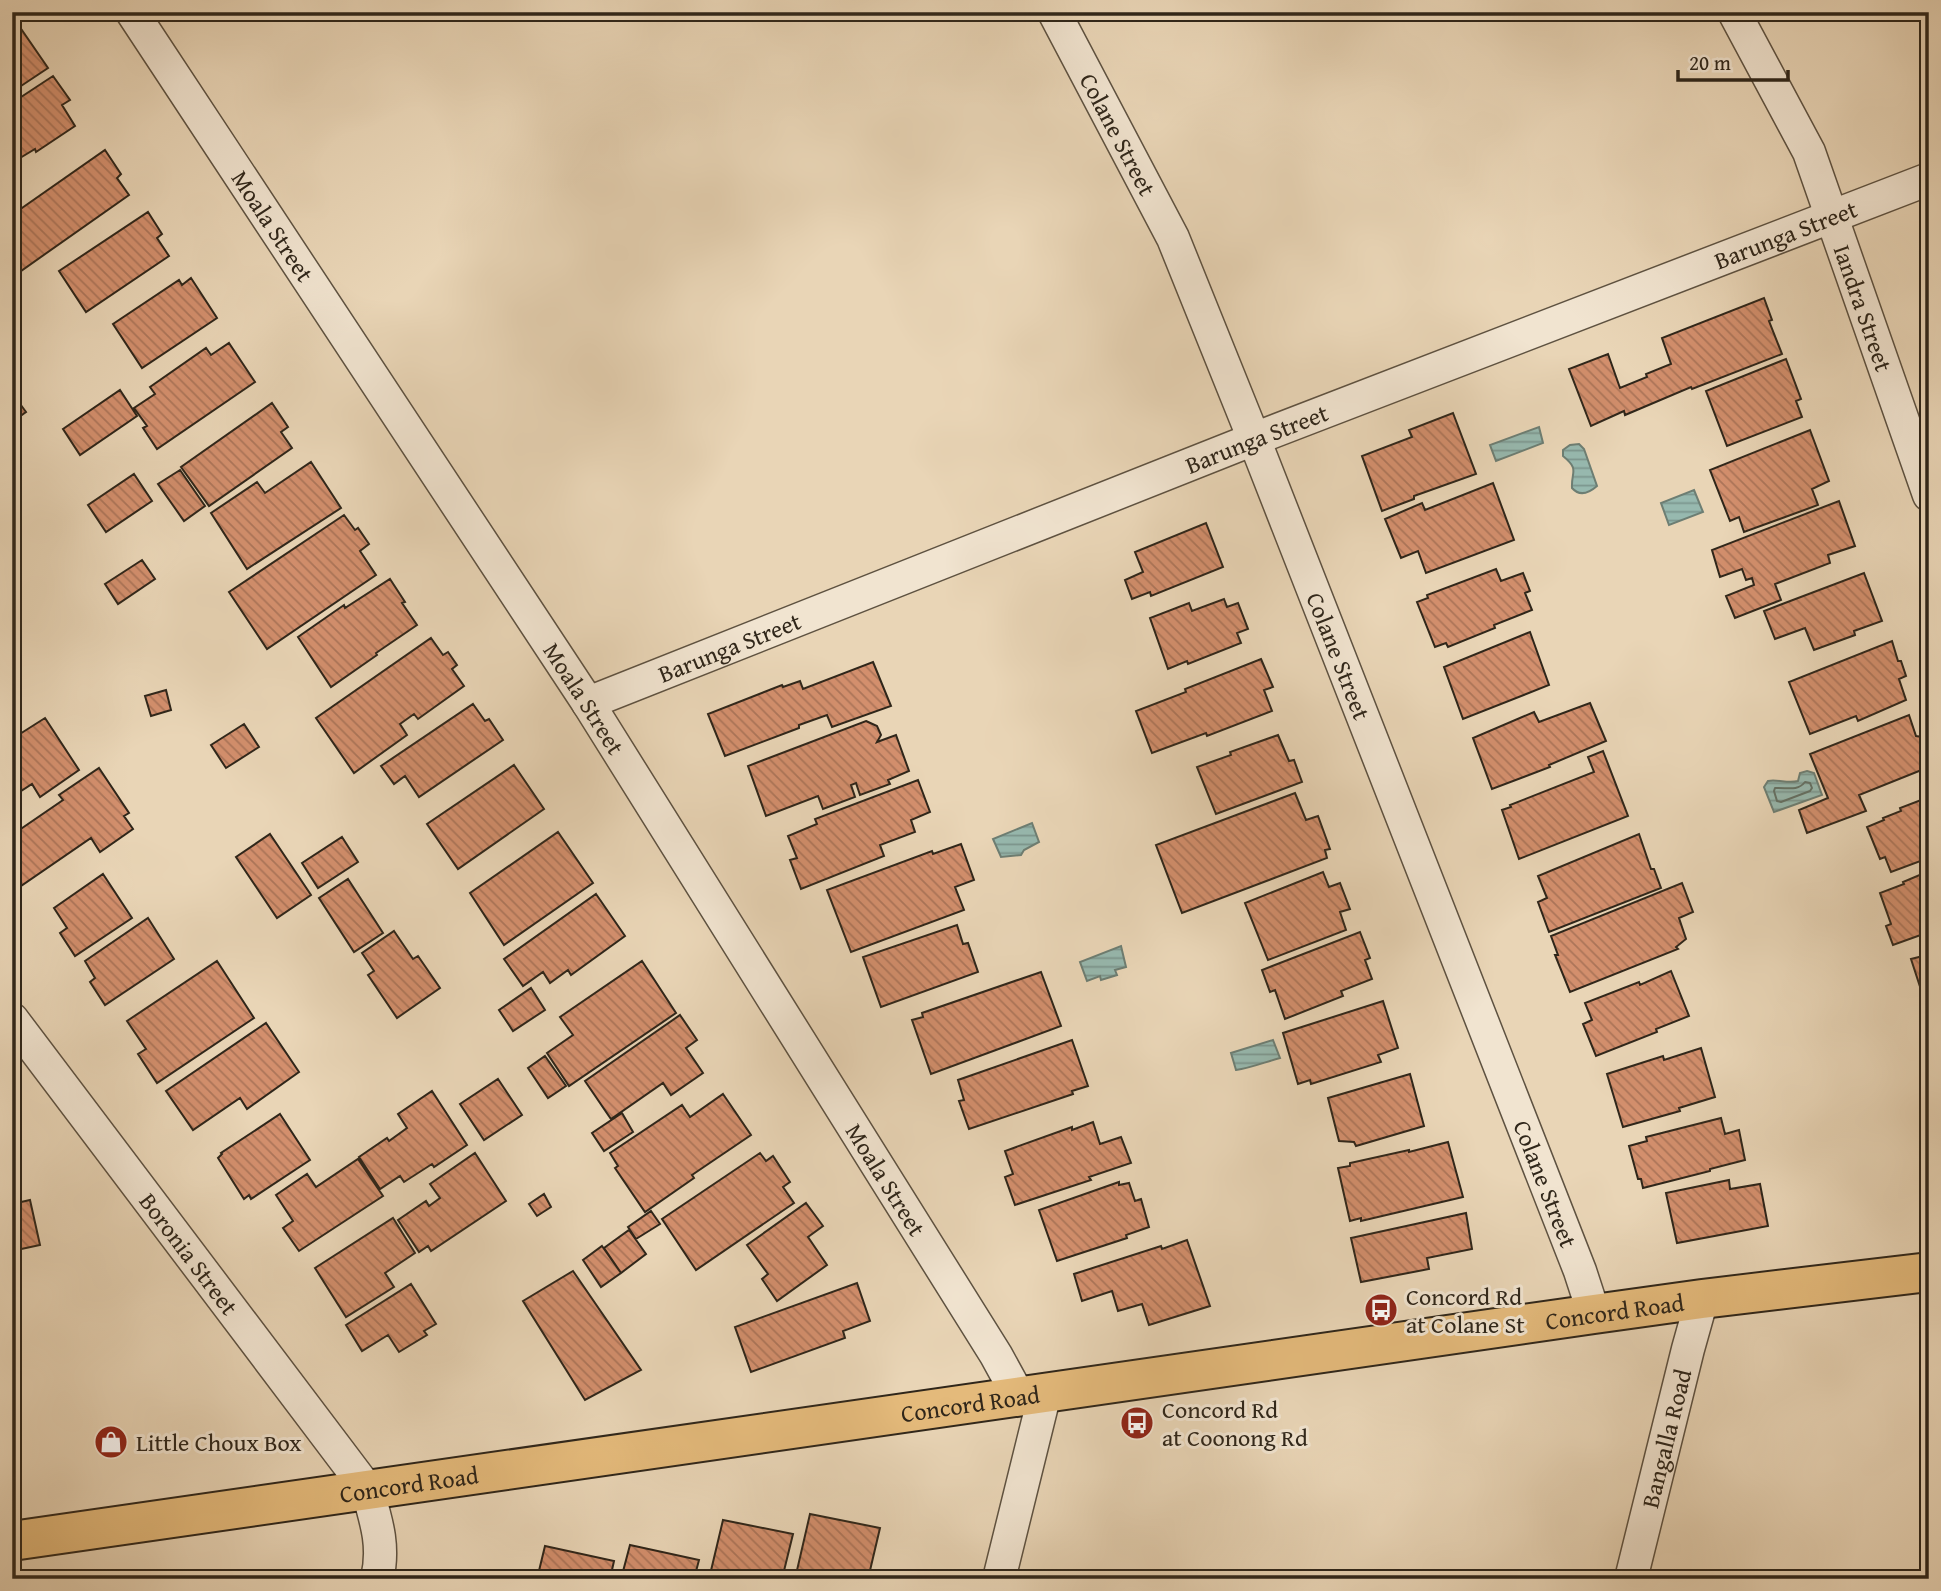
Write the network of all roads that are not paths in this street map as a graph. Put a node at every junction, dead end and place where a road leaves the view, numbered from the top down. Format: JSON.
{"nodes":[{"id":1,"x":132,"y":12,"type":"edge"},
{"id":2,"x":1054,"y":12,"type":"edge"},
{"id":3,"x":1734,"y":12,"type":"edge"},
{"id":4,"x":1929,"y":179,"type":"edge"},
{"id":5,"x":1832,"y":215,"type":"junction"},
{"id":6,"x":1254,"y":439,"type":"junction"},
{"id":7,"x":1929,"y":495,"type":"edge"},
{"id":8,"x":588,"y":703,"type":"junction"},
{"id":9,"x":12,"y":1020,"type":"edge"},
{"id":10,"x":1929,"y":1272,"type":"edge"},
{"id":11,"x":1702,"y":1299,"type":"junction"},
{"id":12,"x":1594,"y":1314,"type":"junction"},
{"id":13,"x":1032,"y":1395,"type":"junction"},
{"id":14,"x":367,"y":1489,"type":"junction"},
{"id":15,"x":12,"y":1541,"type":"edge"},
{"id":16,"x":377,"y":1579,"type":"edge"},
{"id":17,"x":999,"y":1579,"type":"edge"},
{"id":18,"x":1632,"y":1579,"type":"edge"}],
"edges":[{"from":1,"to":8,"type":"street","name":"Moala Street"},
{"from":2,"to":6,"type":"street","name":"Colane Street"},
{"from":3,"to":5,"type":"street","name":"Iandra Street"},
{"from":4,"to":5,"type":"street","name":"Barunga Street"},
{"from":5,"to":6,"type":"street","name":"Barunga Street"},
{"from":5,"to":7,"type":"street","name":"Iandra Street"},
{"from":6,"to":8,"type":"street","name":"Barunga Street"},
{"from":6,"to":12,"type":"street","name":"Colane Street"},
{"from":8,"to":13,"type":"street","name":"Moala Street"},
{"from":9,"to":14,"type":"street","name":"Boronia Street"},
{"from":10,"to":11,"type":"main road","name":"Concord Road"},
{"from":11,"to":12,"type":"main road","name":"Concord Road"},
{"from":11,"to":18,"type":"street","name":"Bangalla Road"},
{"from":12,"to":13,"type":"main road","name":"Concord Road"},
{"from":13,"to":14,"type":"main road","name":"Concord Road"},
{"from":13,"to":17,"type":"street"},
{"from":14,"to":15,"type":"main road","name":"Concord Road"},
{"from":14,"to":16,"type":"street"}]}
